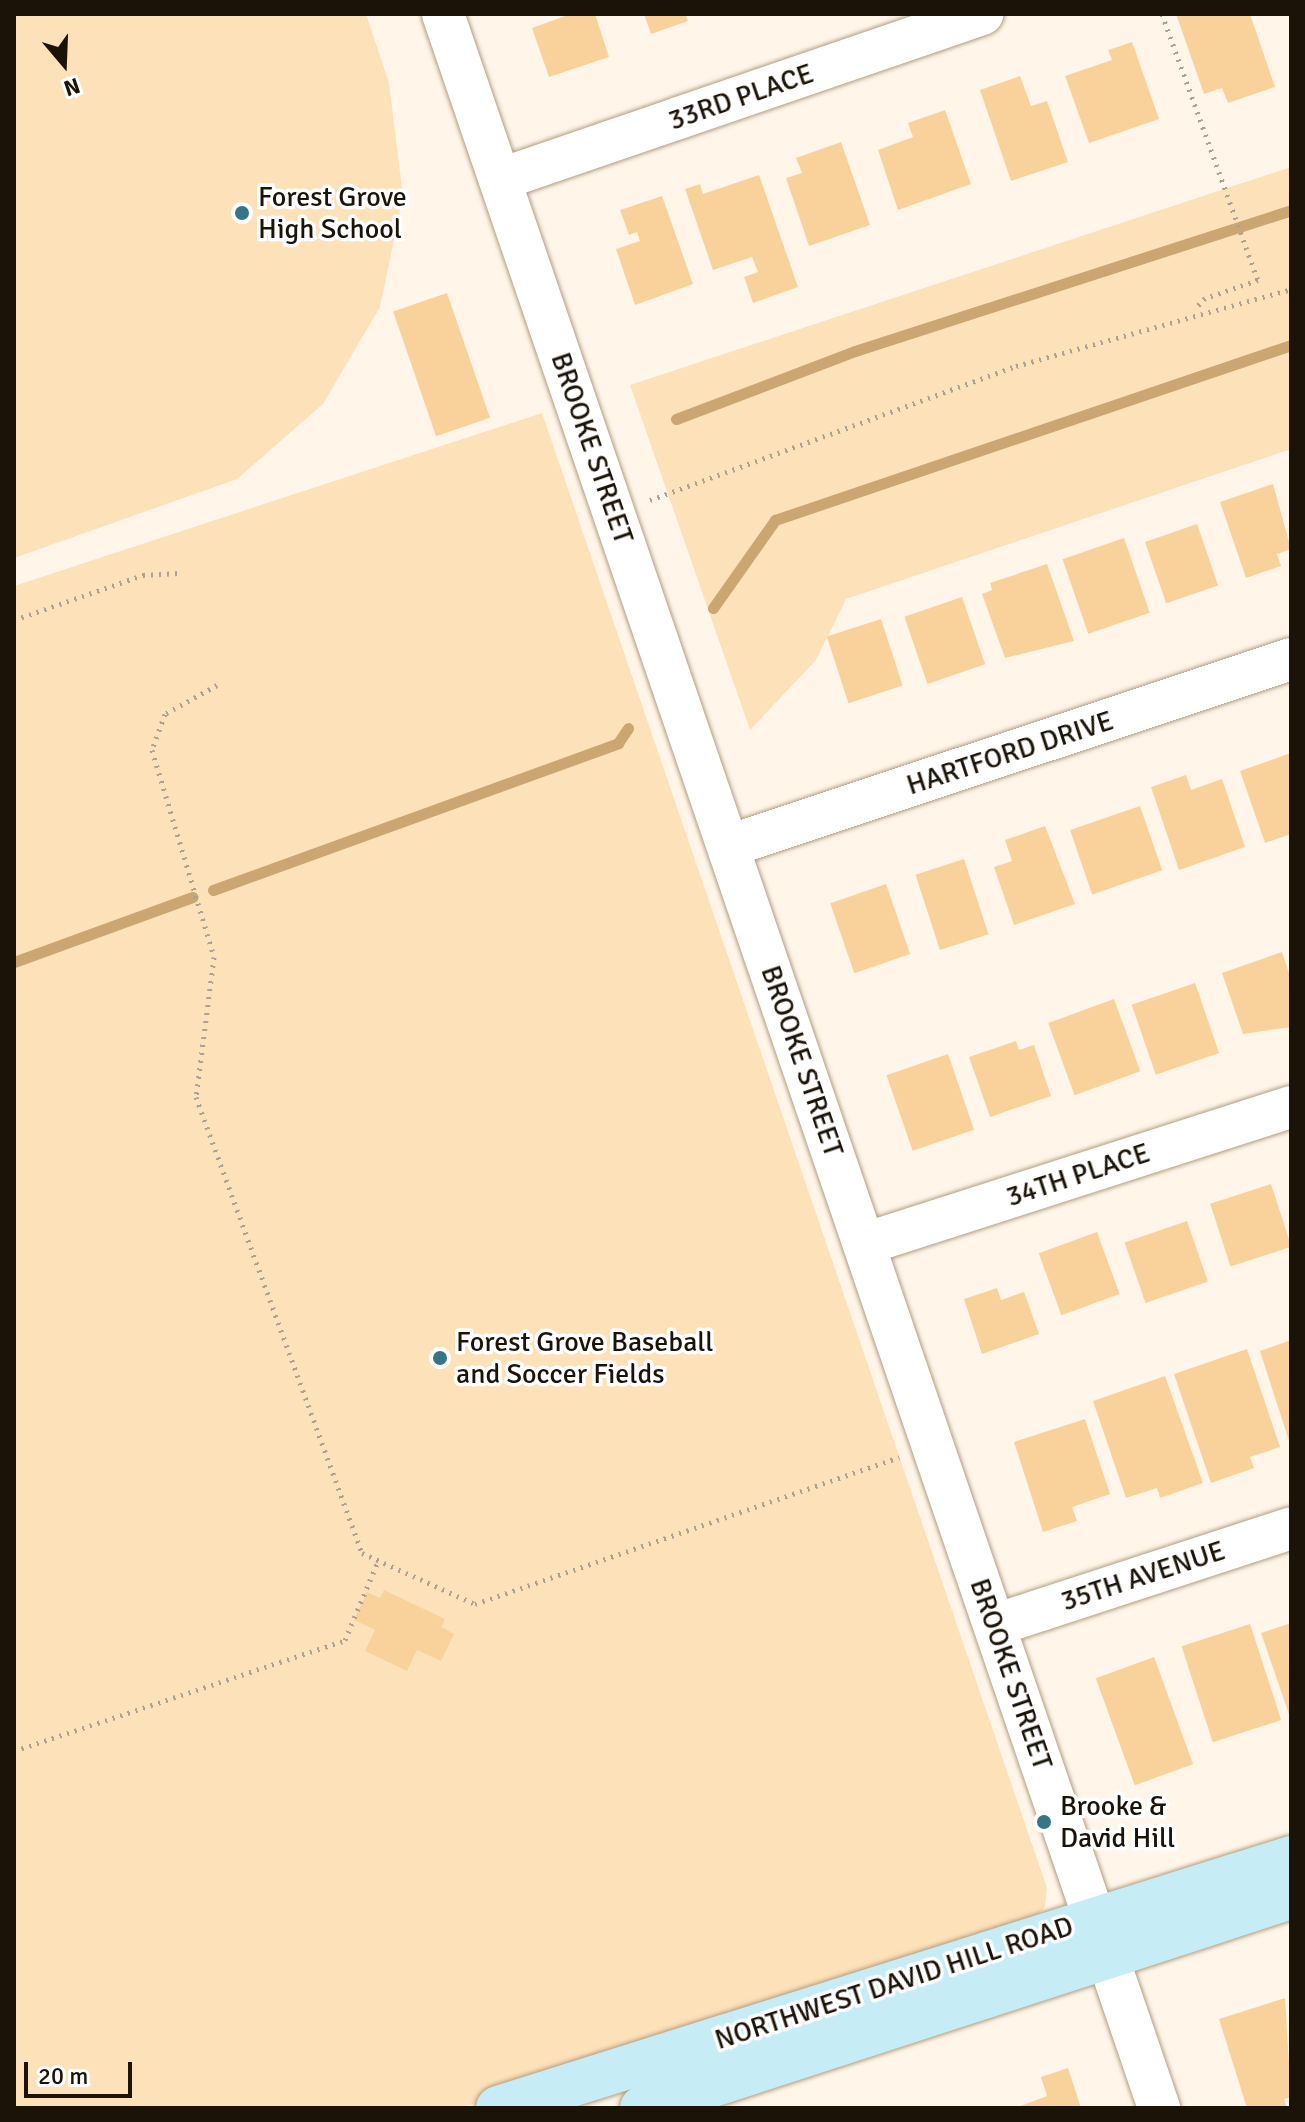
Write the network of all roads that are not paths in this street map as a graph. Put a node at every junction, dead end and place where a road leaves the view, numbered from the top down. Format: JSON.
{"nodes":[{"id":1,"x":443,"y":14,"type":"edge"},
{"id":2,"x":982,"y":14,"type":"edge"},
{"id":3,"x":501,"y":179,"type":"junction"},
{"id":4,"x":1291,"y":659,"type":"edge"},
{"id":5,"x":729,"y":846,"type":"junction"},
{"id":6,"x":1291,"y":1107,"type":"edge"},
{"id":7,"x":864,"y":1244,"type":"junction"},
{"id":8,"x":1291,"y":1528,"type":"edge"},
{"id":9,"x":995,"y":1625,"type":"junction"},
{"id":10,"x":1291,"y":1858,"type":"edge"},
{"id":11,"x":1291,"y":1897,"type":"edge"},
{"id":12,"x":1101,"y":1938,"type":"junction"},
{"id":13,"x":498,"y":2108,"type":"edge"},
{"id":14,"x":642,"y":2108,"type":"edge"},
{"id":15,"x":1159,"y":2108,"type":"edge"}],
"edges":[{"from":1,"to":3,"type":"street","name":"BROOKE STREET"},
{"from":2,"to":3,"type":"street","name":"33RD PLACE"},
{"from":3,"to":5,"type":"street","name":"BROOKE STREET"},
{"from":4,"to":5,"type":"street","name":"HARTFORD DRIVE"},
{"from":5,"to":7,"type":"street","name":"BROOKE STREET"},
{"from":6,"to":7,"type":"street","name":"34TH PLACE"},
{"from":7,"to":9,"type":"street","name":"BROOKE STREET"},
{"from":8,"to":9,"type":"street","name":"35TH AVENUE"},
{"from":9,"to":12,"type":"street","name":"BROOKE STREET"},
{"from":10,"to":12,"type":"street","name":"NORTHWEST DAVID HILL ROAD"},
{"from":11,"to":12,"type":"street","name":"NORTHWEST DAVID HILL ROAD"},
{"from":12,"to":13,"type":"street","name":"NORTHWEST DAVID HILL ROAD"},
{"from":12,"to":14,"type":"street","name":"NORTHWEST DAVID HILL ROAD"},
{"from":12,"to":15,"type":"street","name":"BROOKE STREET"}]}
